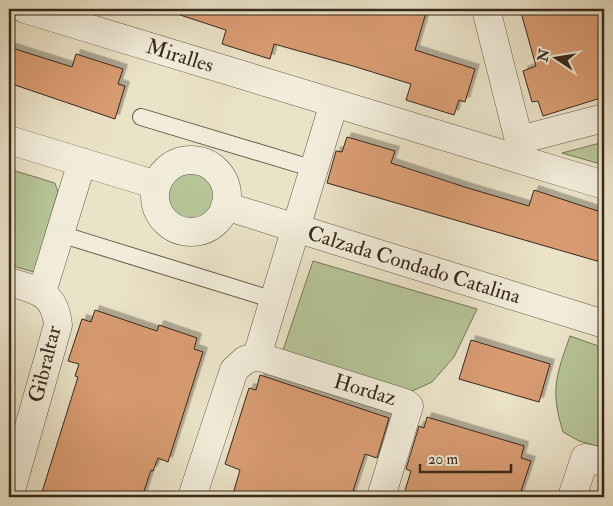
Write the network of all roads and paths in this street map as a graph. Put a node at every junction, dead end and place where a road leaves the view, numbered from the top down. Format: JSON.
{"nodes":[{"id":1,"x":25,"y":9,"type":"edge"},
{"id":2,"x":486,"y":9,"type":"edge"},
{"id":3,"x":334,"y":103,"type":"junction"},
{"id":4,"x":141,"y":117,"type":"dead end"},
{"id":5,"x":604,"y":118,"type":"edge"},
{"id":6,"x":9,"y":140,"type":"edge"},
{"id":7,"x":522,"y":150,"type":"junction"},
{"id":8,"x":82,"y":162,"type":"junction"},
{"id":9,"x":314,"y":169,"type":"junction"},
{"id":10,"x":157,"y":185,"type":"junction"},
{"id":11,"x":604,"y":185,"type":"edge"},
{"id":12,"x":225,"y":206,"type":"junction"},
{"id":13,"x":296,"y":228,"type":"junction"},
{"id":14,"x":60,"y":234,"type":"junction"},
{"id":15,"x":9,"y":282,"type":"edge"},
{"id":16,"x":42,"y":292,"type":"junction"},
{"id":17,"x":274,"y":300,"type":"junction"},
{"id":18,"x":604,"y":324,"type":"edge"},
{"id":19,"x":257,"y":356,"type":"junction"},
{"id":20,"x":604,"y":462,"type":"edge"},
{"id":21,"x":9,"y":497,"type":"edge"},
{"id":22,"x":192,"y":497,"type":"edge"},
{"id":23,"x":381,"y":497,"type":"edge"},
{"id":24,"x":572,"y":497,"type":"edge"}],
"edges":[{"from":1,"to":3,"type":"street","name":"Miralles"},
{"from":2,"to":7,"type":"street"},
{"from":3,"to":7,"type":"street","name":"Miralles"},
{"from":3,"to":9,"type":"street"},
{"from":4,"to":9,"type":"lane"},
{"from":5,"to":7,"type":"street"},
{"from":6,"to":8,"type":"street"},
{"from":7,"to":11,"type":"street","name":"Miralles"},
{"from":8,"to":10,"type":"street"},
{"from":8,"to":14,"type":"street","name":"Gibraltar"},
{"from":9,"to":13,"type":"street"},
{"from":10,"to":12,"type":"street"},
{"from":10,"to":12,"type":"street"},
{"from":12,"to":13,"type":"street","name":"Calzada Condado Catalina"},
{"from":13,"to":17,"type":"street"},
{"from":13,"to":18,"type":"street","name":"Calzada Condado Catalina"},
{"from":14,"to":16,"type":"street","name":"Gibraltar"},
{"from":14,"to":17,"type":"lane"},
{"from":15,"to":16,"type":"street","name":"Gibraltar"},
{"from":16,"to":21,"type":"street","name":"Gibraltar"},
{"from":17,"to":19,"type":"street"},
{"from":19,"to":22,"type":"street"},
{"from":19,"to":23,"type":"street","name":"Hordaz"},
{"from":20,"to":24,"type":"street"}]}
